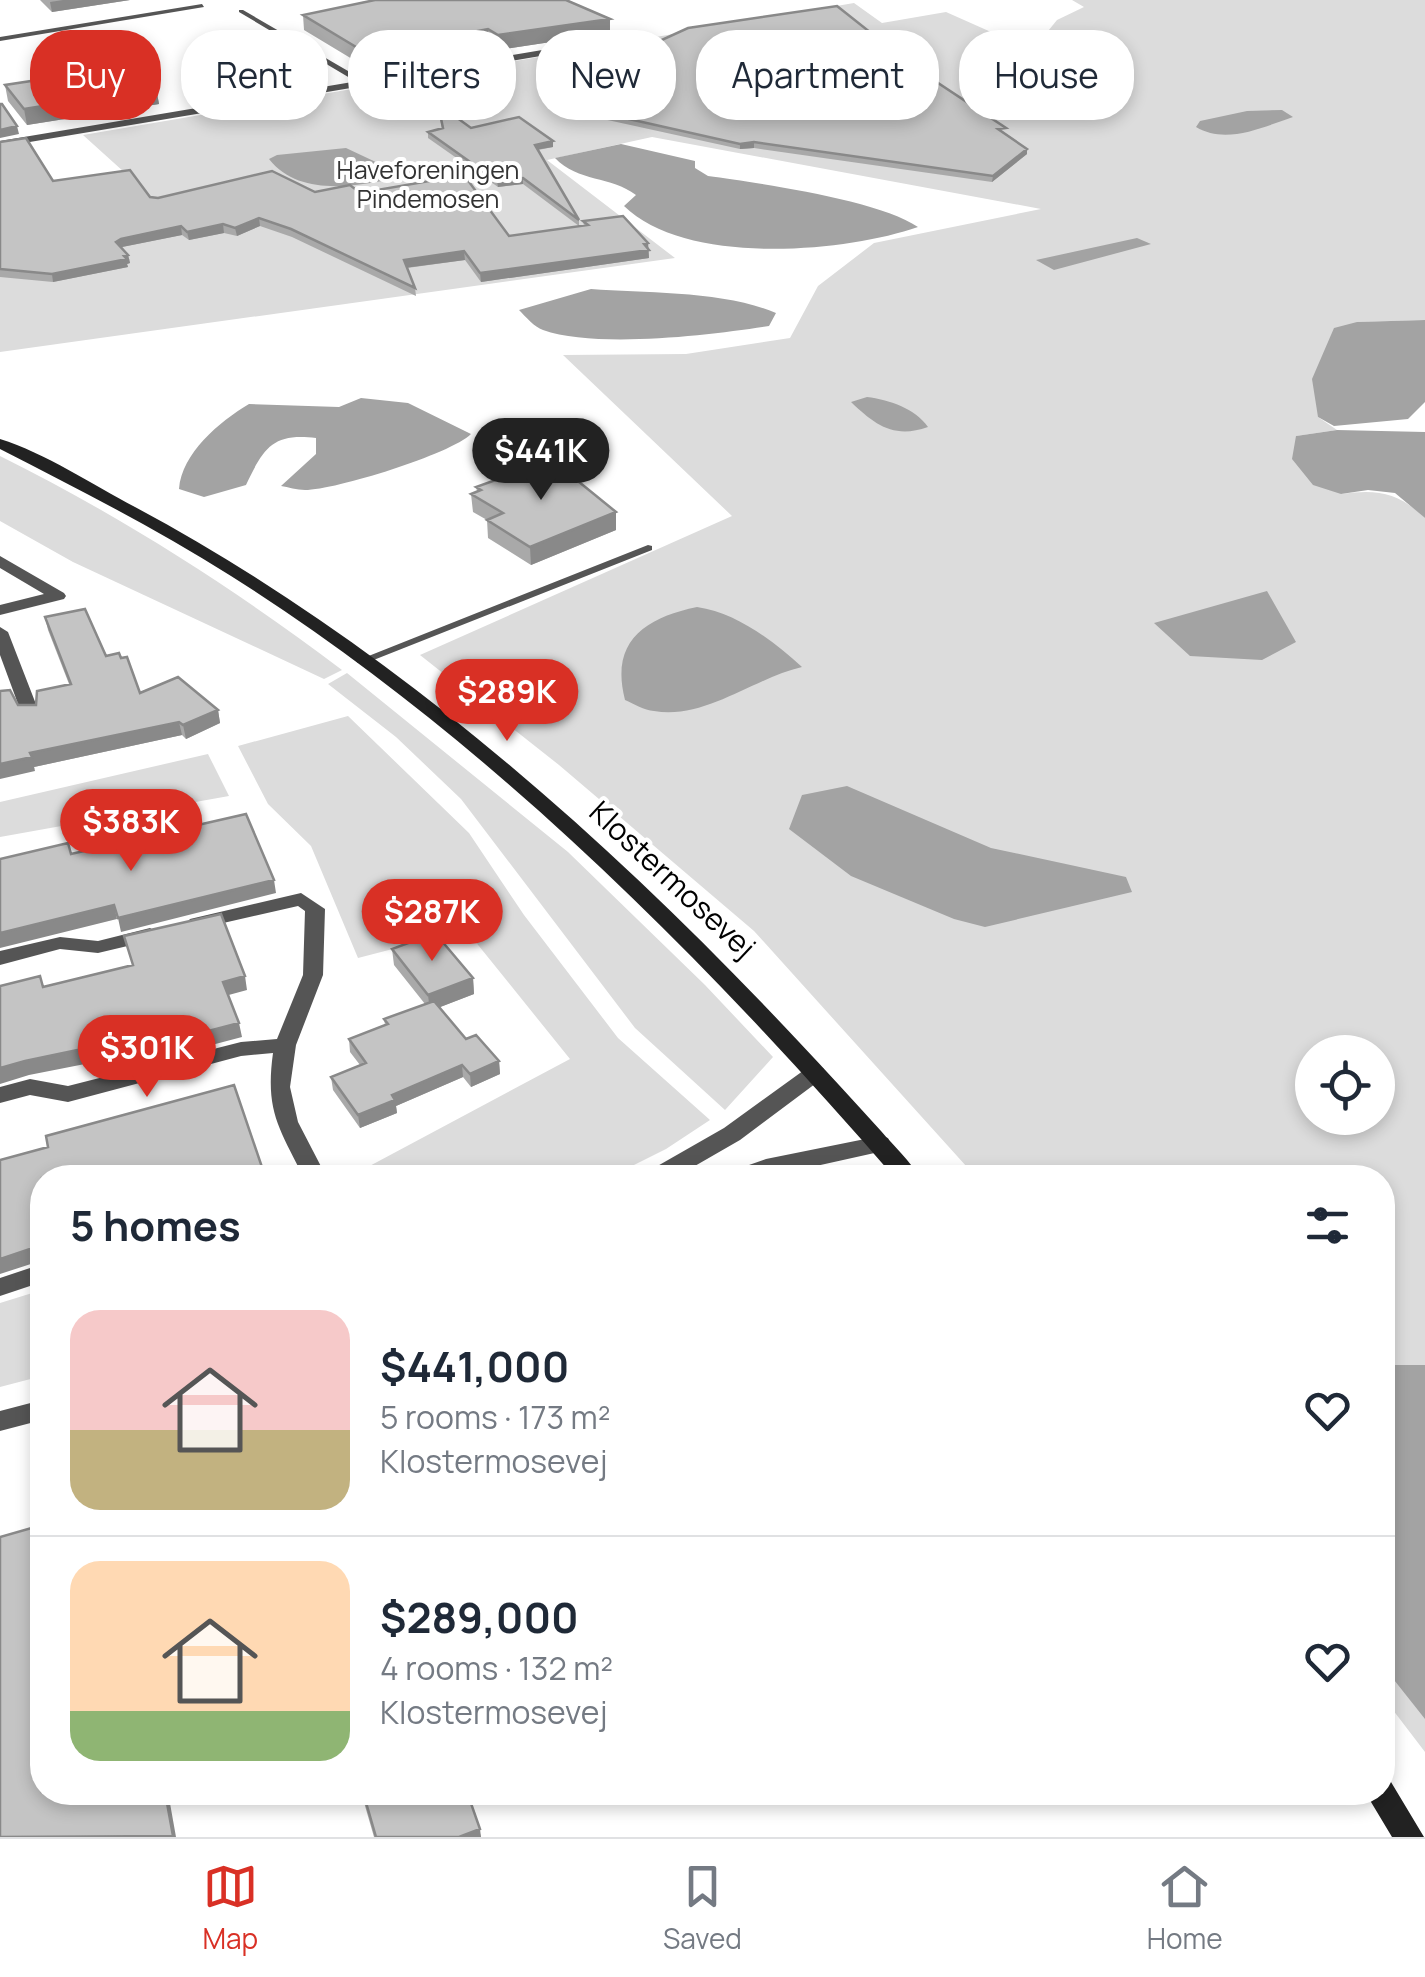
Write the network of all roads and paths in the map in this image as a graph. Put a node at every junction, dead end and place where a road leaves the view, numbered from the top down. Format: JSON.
{"nodes":[{"id":1,"x":202,"y":6,"type":"dead end"},
{"id":2,"x":241,"y":11,"type":"dead end"},
{"id":3,"x":0,"y":38,"type":"edge"},
{"id":4,"x":348,"y":73,"type":"edge"},
{"id":5,"x":348,"y":85,"type":"edge"},
{"id":6,"x":0,"y":144,"type":"edge"},
{"id":7,"x":0,"y":443,"type":"edge"},
{"id":8,"x":648,"y":548,"type":"dead end"},
{"id":9,"x":0,"y":560,"type":"edge"},
{"id":10,"x":0,"y":610,"type":"edge"},
{"id":11,"x":0,"y":632,"type":"edge"},
{"id":12,"x":362,"y":661,"type":"junction"},
{"id":13,"x":30,"y":712,"type":"edge"},
{"id":14,"x":0,"y":958,"type":"edge"},
{"id":15,"x":285,"y":1045,"type":"junction"},
{"id":16,"x":814,"y":1073,"type":"junction"},
{"id":17,"x":0,"y":1095,"type":"edge"},
{"id":18,"x":880,"y":1144,"type":"junction"},
{"id":19,"x":309,"y":1165,"type":"edge"},
{"id":20,"x":678,"y":1165,"type":"edge"},
{"id":21,"x":780,"y":1165,"type":"edge"},
{"id":22,"x":898,"y":1165,"type":"edge"},
{"id":23,"x":30,"y":1278,"type":"edge"},
{"id":24,"x":0,"y":1287,"type":"edge"},
{"id":25,"x":30,"y":1413,"type":"edge"},
{"id":26,"x":0,"y":1421,"type":"edge"},
{"id":27,"x":1389,"y":1805,"type":"edge"},
{"id":28,"x":1410,"y":1837,"type":"edge"}],
"edges":[{"from":1,"to":3,"type":"lane"},
{"from":2,"to":4,"type":"lane"},
{"from":5,"to":6,"type":"street"},
{"from":7,"to":12,"type":"main road","name":"Klostermosevej"},
{"from":8,"to":12,"type":"lane"},
{"from":9,"to":10,"type":"street"},
{"from":11,"to":13,"type":"street"},
{"from":12,"to":16,"type":"main road","name":"Klostermosevej"},
{"from":14,"to":15,"type":"street"},
{"from":15,"to":17,"type":"street"},
{"from":15,"to":19,"type":"street"},
{"from":16,"to":18,"type":"main road","name":"Klostermosevej"},
{"from":16,"to":20,"type":"street"},
{"from":18,"to":21,"type":"street"},
{"from":18,"to":22,"type":"main road","name":"Klostermosevej"},
{"from":23,"to":24,"type":"street"},
{"from":25,"to":26,"type":"street"},
{"from":27,"to":28,"type":"main road"}]}
